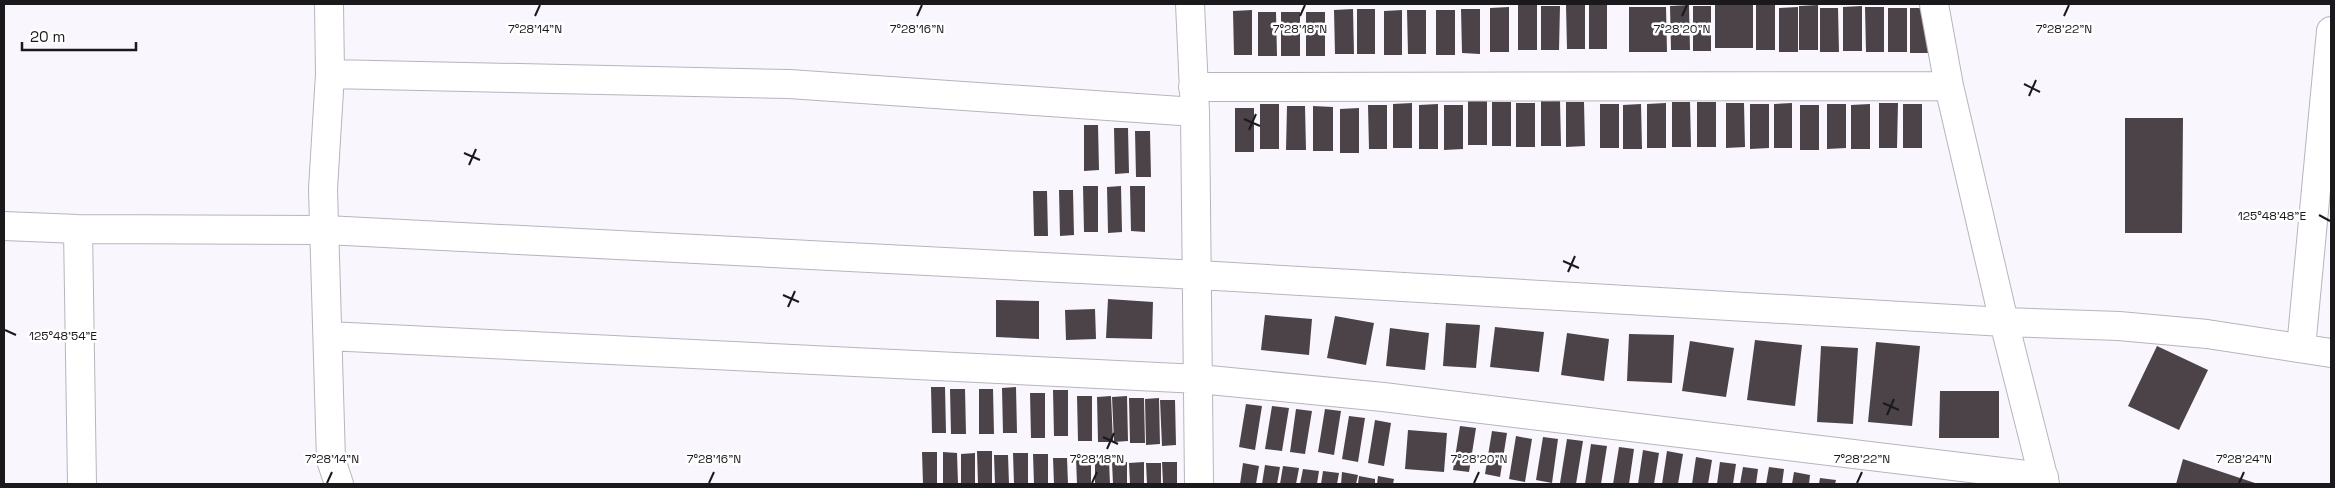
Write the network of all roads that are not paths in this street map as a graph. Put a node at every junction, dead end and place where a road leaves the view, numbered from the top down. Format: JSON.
{"nodes":[{"id":1,"x":329,"y":4,"type":"edge"},
{"id":2,"x":1190,"y":4,"type":"edge"},
{"id":3,"x":1934,"y":4,"type":"edge"},
{"id":4,"x":2331,"y":31,"type":"edge"},
{"id":5,"x":330,"y":74,"type":"junction"},
{"id":6,"x":1949,"y":86,"type":"junction"},
{"id":7,"x":1194,"y":99,"type":"junction"},
{"id":8,"x":4,"y":226,"type":"edge"},
{"id":9,"x":78,"y":229,"type":"junction"},
{"id":10,"x":326,"y":230,"type":"junction"},
{"id":11,"x":1198,"y":275,"type":"junction"},
{"id":12,"x":2004,"y":322,"type":"junction"},
{"id":13,"x":328,"y":336,"type":"junction"},
{"id":14,"x":2301,"y":348,"type":"junction"},
{"id":15,"x":2331,"y":353,"type":"edge"},
{"id":16,"x":1199,"y":379,"type":"junction"},
{"id":17,"x":2045,"y":481,"type":"edge"},
{"id":18,"x":82,"y":484,"type":"edge"},
{"id":19,"x":339,"y":484,"type":"edge"},
{"id":20,"x":1199,"y":484,"type":"edge"}],
"edges":[{"from":1,"to":5,"type":"street"},
{"from":2,"to":7,"type":"street"},
{"from":3,"to":6,"type":"street"},
{"from":4,"to":14,"type":"street"},
{"from":5,"to":7,"type":"street"},
{"from":5,"to":10,"type":"street"},
{"from":6,"to":7,"type":"street"},
{"from":6,"to":12,"type":"street"},
{"from":7,"to":11,"type":"street"},
{"from":8,"to":9,"type":"street"},
{"from":9,"to":10,"type":"street"},
{"from":9,"to":18,"type":"street"},
{"from":10,"to":11,"type":"street"},
{"from":10,"to":13,"type":"street"},
{"from":11,"to":12,"type":"street"},
{"from":11,"to":16,"type":"street"},
{"from":12,"to":14,"type":"street"},
{"from":12,"to":17,"type":"street"},
{"from":13,"to":16,"type":"street"},
{"from":13,"to":19,"type":"street"},
{"from":14,"to":15,"type":"street"},
{"from":16,"to":17,"type":"street"},
{"from":16,"to":20,"type":"street"}]}
